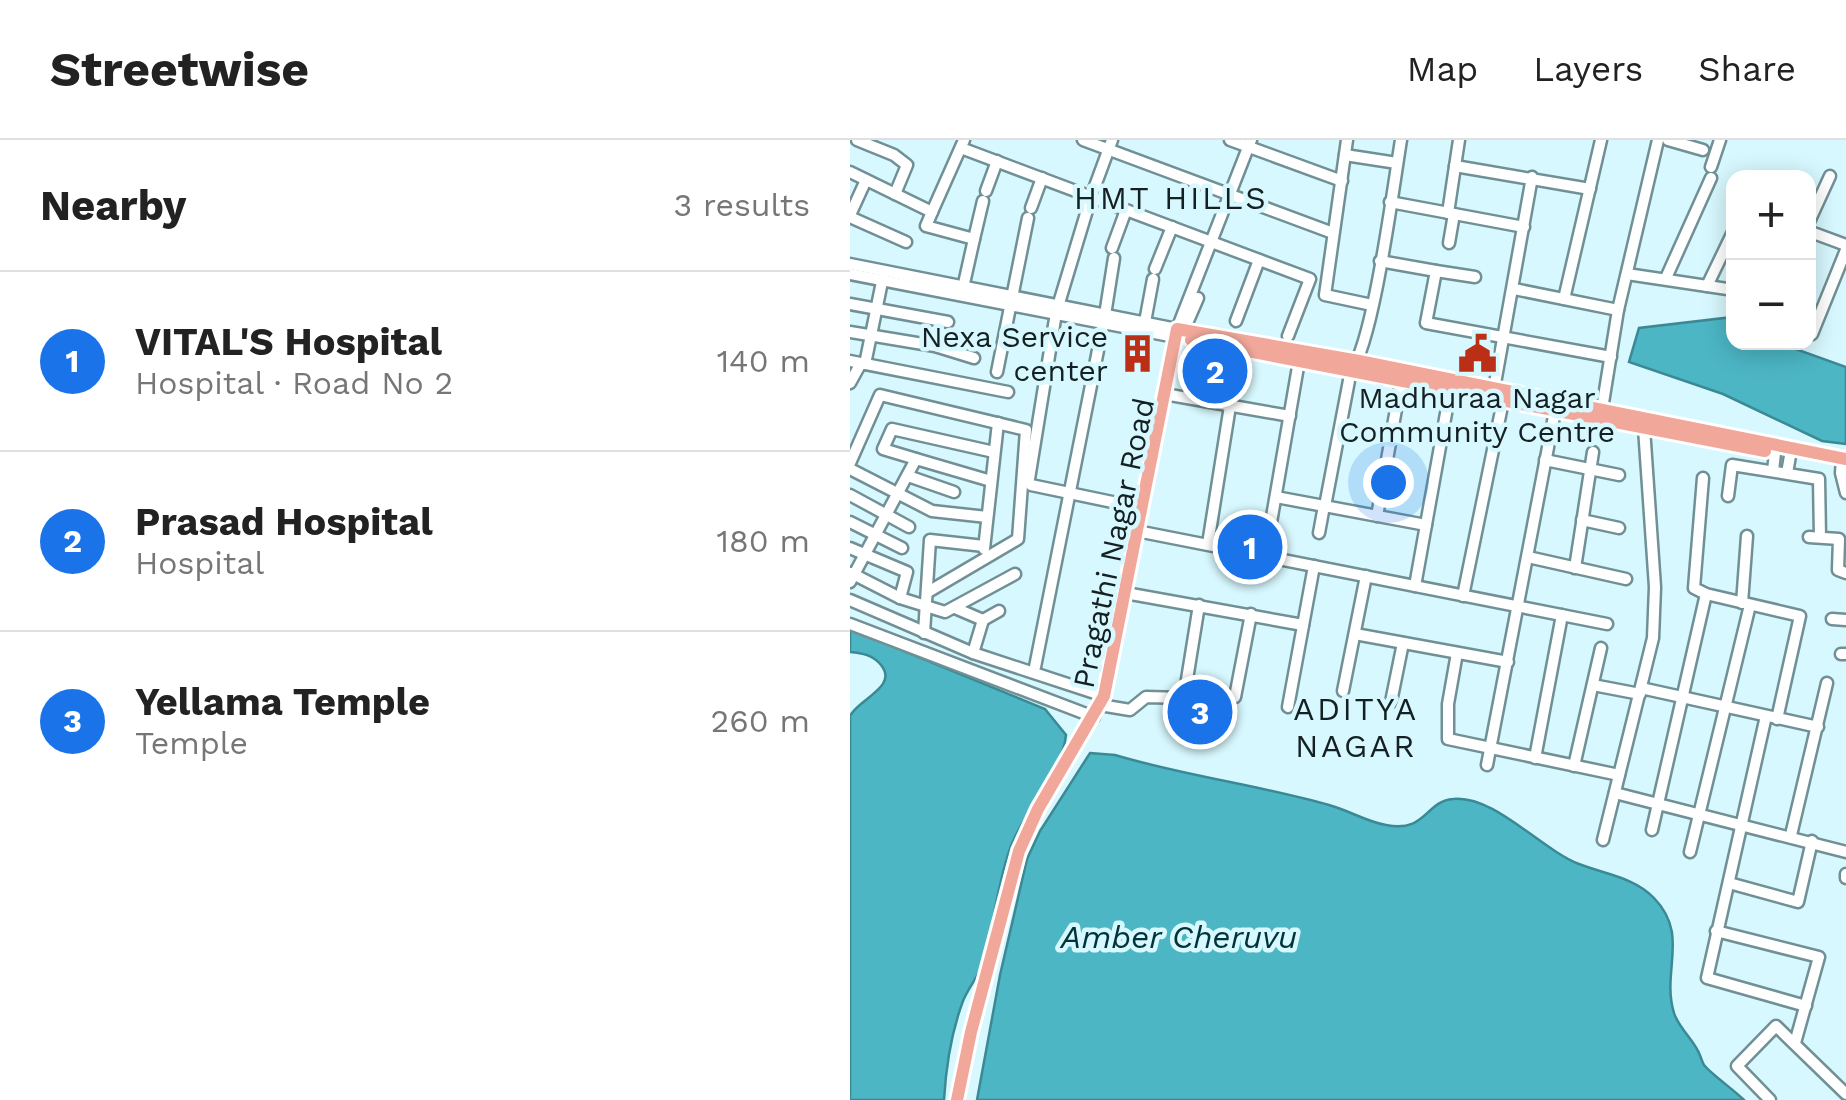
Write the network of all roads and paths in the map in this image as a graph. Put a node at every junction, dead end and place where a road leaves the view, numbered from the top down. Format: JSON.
{"nodes":[{"id":1,"x":858,"y":140,"type":"edge"},
{"id":2,"x":1083,"y":140,"type":"edge"},
{"id":3,"x":1230,"y":140,"type":"edge"},
{"id":4,"x":1347,"y":140,"type":"edge"},
{"id":5,"x":1400,"y":140,"type":"edge"},
{"id":6,"x":1460,"y":140,"type":"edge"},
{"id":7,"x":1601,"y":140,"type":"edge"},
{"id":8,"x":1658,"y":140,"type":"edge"},
{"id":9,"x":1668,"y":140,"type":"edge"},
{"id":10,"x":1720,"y":140,"type":"edge"},
{"id":11,"x":963,"y":144,"type":"edge"},
{"id":12,"x":1250,"y":144,"type":"edge"},
{"id":13,"x":1110,"y":145,"type":"edge"},
{"id":14,"x":1703,"y":150,"type":"dead end"},
{"id":15,"x":1346,"y":155,"type":"junction"},
{"id":16,"x":997,"y":161,"type":"junction"},
{"id":17,"x":1397,"y":163,"type":"junction"},
{"id":18,"x":1455,"y":166,"type":"junction"},
{"id":19,"x":850,"y":172,"type":"edge"},
{"id":20,"x":1830,"y":176,"type":"dead end"},
{"id":21,"x":1532,"y":177,"type":"junction"},
{"id":22,"x":1042,"y":178,"type":"junction"},
{"id":23,"x":866,"y":180,"type":"junction"},
{"id":24,"x":1342,"y":182,"type":"junction"},
{"id":25,"x":1590,"y":189,"type":"junction"},
{"id":26,"x":896,"y":194,"type":"junction"},
{"id":27,"x":1231,"y":195,"type":"junction"},
{"id":28,"x":1090,"y":197,"type":"junction"},
{"id":29,"x":1390,"y":202,"type":"junction"},
{"id":30,"x":1816,"y":209,"type":"edge"},
{"id":31,"x":1126,"y":210,"type":"junction"},
{"id":32,"x":932,"y":212,"type":"junction"},
{"id":33,"x":1451,"y":214,"type":"junction"},
{"id":34,"x":850,"y":216,"type":"edge"},
{"id":35,"x":1172,"y":227,"type":"junction"},
{"id":36,"x":1524,"y":227,"type":"junction"},
{"id":37,"x":1816,"y":232,"type":"edge"},
{"id":38,"x":1334,"y":233,"type":"junction"},
{"id":39,"x":974,"y":240,"type":"junction"},
{"id":40,"x":906,"y":242,"type":"dead end"},
{"id":41,"x":1215,"y":243,"type":"junction"},
{"id":42,"x":1449,"y":243,"type":"dead end"},
{"id":43,"x":1726,"y":247,"type":"edge"},
{"id":44,"x":1846,"y":248,"type":"edge"},
{"id":45,"x":1259,"y":260,"type":"junction"},
{"id":46,"x":1380,"y":261,"type":"junction"},
{"id":47,"x":850,"y":264,"type":"edge"},
{"id":48,"x":1436,"y":270,"type":"junction"},
{"id":49,"x":850,"y":274,"type":"edge"},
{"id":50,"x":1628,"y":274,"type":"junction"},
{"id":51,"x":884,"y":275,"type":"junction"},
{"id":52,"x":1474,"y":278,"type":"dead end"},
{"id":53,"x":1666,"y":278,"type":"junction"},
{"id":54,"x":1707,"y":286,"type":"junction"},
{"id":55,"x":1514,"y":289,"type":"junction"},
{"id":56,"x":1726,"y":289,"type":"edge"},
{"id":57,"x":962,"y":290,"type":"junction"},
{"id":58,"x":1010,"y":299,"type":"junction"},
{"id":59,"x":1564,"y":299,"type":"junction"},
{"id":60,"x":850,"y":304,"type":"edge"},
{"id":61,"x":1372,"y":305,"type":"junction"},
{"id":62,"x":876,"y":308,"type":"junction"},
{"id":63,"x":1058,"y":309,"type":"junction"},
{"id":64,"x":1618,"y":310,"type":"junction"},
{"id":65,"x":1104,"y":319,"type":"junction"},
{"id":66,"x":1236,"y":321,"type":"dead end"},
{"id":67,"x":948,"y":322,"type":"dead end"},
{"id":68,"x":1145,"y":322,"type":"junction"},
{"id":69,"x":1816,"y":324,"type":"edge"},
{"id":70,"x":850,"y":332,"type":"edge"},
{"id":71,"x":1180,"y":334,"type":"junction"},
{"id":72,"x":871,"y":336,"type":"junction"},
{"id":73,"x":1288,"y":336,"type":"dead end"},
{"id":74,"x":1504,"y":337,"type":"junction"},
{"id":75,"x":1611,"y":356,"type":"junction"},
{"id":76,"x":974,"y":358,"type":"dead end"},
{"id":77,"x":1298,"y":361,"type":"junction"},
{"id":78,"x":859,"y":363,"type":"edge"},
{"id":79,"x":1354,"y":366,"type":"junction"},
{"id":80,"x":997,"y":372,"type":"dead end"},
{"id":81,"x":1401,"y":381,"type":"junction"},
{"id":82,"x":850,"y":383,"type":"edge"},
{"id":83,"x":1450,"y":391,"type":"junction"},
{"id":84,"x":1008,"y":392,"type":"dead end"},
{"id":85,"x":1498,"y":395,"type":"junction"},
{"id":86,"x":1170,"y":396,"type":"junction"},
{"id":87,"x":1230,"y":406,"type":"junction"},
{"id":88,"x":1602,"y":409,"type":"junction"},
{"id":89,"x":1555,"y":411,"type":"junction"},
{"id":90,"x":1290,"y":416,"type":"junction"},
{"id":91,"x":998,"y":424,"type":"junction"},
{"id":92,"x":1644,"y":428,"type":"junction"},
{"id":93,"x":994,"y":452,"type":"junction"},
{"id":94,"x":1593,"y":452,"type":"dead end"},
{"id":95,"x":1782,"y":455,"type":"junction"},
{"id":96,"x":916,"y":459,"type":"junction"},
{"id":97,"x":1545,"y":460,"type":"junction"},
{"id":98,"x":1844,"y":463,"type":"edge"},
{"id":99,"x":850,"y":466,"type":"edge"},
{"id":100,"x":1590,"y":468,"type":"junction"},
{"id":101,"x":1773,"y":471,"type":"junction"},
{"id":102,"x":1787,"y":473,"type":"junction"},
{"id":103,"x":1619,"y":474,"type":"dead end"},
{"id":104,"x":908,"y":476,"type":"junction"},
{"id":105,"x":1702,"y":478,"type":"dead end"},
{"id":106,"x":991,"y":482,"type":"junction"},
{"id":107,"x":954,"y":492,"type":"dead end"},
{"id":108,"x":1070,"y":493,"type":"junction"},
{"id":109,"x":1846,"y":494,"type":"edge"},
{"id":110,"x":850,"y":495,"type":"edge"},
{"id":111,"x":898,"y":495,"type":"junction"},
{"id":112,"x":1728,"y":496,"type":"dead end"},
{"id":113,"x":1276,"y":497,"type":"junction"},
{"id":114,"x":1324,"y":506,"type":"junction"},
{"id":115,"x":1141,"y":508,"type":"junction"},
{"id":116,"x":887,"y":515,"type":"junction"},
{"id":117,"x":1377,"y":516,"type":"junction"},
{"id":118,"x":987,"y":517,"type":"junction"},
{"id":119,"x":1582,"y":520,"type":"junction"},
{"id":120,"x":850,"y":522,"type":"edge"},
{"id":121,"x":1426,"y":525,"type":"junction"},
{"id":122,"x":909,"y":526,"type":"dead end"},
{"id":123,"x":1619,"y":528,"type":"dead end"},
{"id":124,"x":1142,"y":532,"type":"junction"},
{"id":125,"x":1320,"y":533,"type":"dead end"},
{"id":126,"x":876,"y":535,"type":"junction"},
{"id":127,"x":1747,"y":536,"type":"dead end"},
{"id":128,"x":1208,"y":544,"type":"junction"},
{"id":129,"x":984,"y":546,"type":"junction"},
{"id":130,"x":850,"y":548,"type":"edge"},
{"id":131,"x":902,"y":548,"type":"dead end"},
{"id":132,"x":864,"y":556,"type":"junction"},
{"id":133,"x":1528,"y":556,"type":"junction"},
{"id":134,"x":1265,"y":557,"type":"junction"},
{"id":135,"x":982,"y":560,"type":"junction"},
{"id":136,"x":1314,"y":566,"type":"junction"},
{"id":137,"x":1576,"y":568,"type":"junction"},
{"id":138,"x":1846,"y":573,"type":"edge"},
{"id":139,"x":1015,"y":574,"type":"dead end"},
{"id":140,"x":1366,"y":576,"type":"junction"},
{"id":141,"x":851,"y":577,"type":"edge"},
{"id":142,"x":1626,"y":579,"type":"dead end"},
{"id":143,"x":1415,"y":586,"type":"junction"},
{"id":144,"x":928,"y":592,"type":"junction"},
{"id":145,"x":1132,"y":594,"type":"junction"},
{"id":146,"x":1706,"y":594,"type":"junction"},
{"id":147,"x":1462,"y":596,"type":"junction"},
{"id":148,"x":900,"y":598,"type":"junction"},
{"id":149,"x":850,"y":600,"type":"edge"},
{"id":150,"x":1746,"y":604,"type":"junction"},
{"id":151,"x":1199,"y":605,"type":"junction"},
{"id":152,"x":926,"y":607,"type":"junction"},
{"id":153,"x":1518,"y":607,"type":"junction"},
{"id":154,"x":954,"y":608,"type":"junction"},
{"id":155,"x":1251,"y":614,"type":"junction"},
{"id":156,"x":1562,"y":615,"type":"junction"},
{"id":157,"x":999,"y":617,"type":"dead end"},
{"id":158,"x":1832,"y":619,"type":"dead end"},
{"id":159,"x":983,"y":620,"type":"junction"},
{"id":160,"x":1846,"y":620,"type":"edge"},
{"id":161,"x":850,"y":624,"type":"edge"},
{"id":162,"x":1303,"y":624,"type":"junction"},
{"id":163,"x":1606,"y":624,"type":"dead end"},
{"id":164,"x":924,"y":633,"type":"junction"},
{"id":165,"x":1355,"y":634,"type":"junction"},
{"id":166,"x":1120,"y":638,"type":"junction"},
{"id":167,"x":1403,"y":643,"type":"junction"},
{"id":168,"x":1601,"y":648,"type":"dead end"},
{"id":169,"x":973,"y":653,"type":"junction"},
{"id":170,"x":1457,"y":653,"type":"junction"},
{"id":171,"x":1508,"y":662,"type":"junction"},
{"id":172,"x":1035,"y":667,"type":"dead end"},
{"id":173,"x":1827,"y":683,"type":"dead end"},
{"id":174,"x":1593,"y":685,"type":"junction"},
{"id":175,"x":1343,"y":691,"type":"dead end"},
{"id":176,"x":1640,"y":691,"type":"junction"},
{"id":177,"x":1234,"y":697,"type":"dead end"},
{"id":178,"x":1683,"y":697,"type":"junction"},
{"id":179,"x":1105,"y":701,"type":"junction"},
{"id":180,"x":1392,"y":702,"type":"dead end"},
{"id":181,"x":1288,"y":707,"type":"dead end"},
{"id":182,"x":1724,"y":708,"type":"junction"},
{"id":183,"x":1094,"y":718,"type":"junction"},
{"id":184,"x":1771,"y":718,"type":"junction"},
{"id":185,"x":1818,"y":727,"type":"junction"},
{"id":186,"x":1491,"y":748,"type":"junction"},
{"id":187,"x":1534,"y":758,"type":"junction"},
{"id":188,"x":1487,"y":765,"type":"dead end"},
{"id":189,"x":1574,"y":766,"type":"junction"},
{"id":190,"x":1619,"y":775,"type":"junction"},
{"id":191,"x":1615,"y":792,"type":"junction"},
{"id":192,"x":1659,"y":803,"type":"junction"},
{"id":193,"x":1700,"y":814,"type":"junction"},
{"id":194,"x":1744,"y":826,"type":"junction"},
{"id":195,"x":1652,"y":830,"type":"dead end"},
{"id":196,"x":1791,"y":836,"type":"junction"},
{"id":197,"x":1604,"y":840,"type":"dead end"},
{"id":198,"x":1812,"y":840,"type":"junction"},
{"id":199,"x":1690,"y":852,"type":"dead end"},
{"id":200,"x":1846,"y":852,"type":"edge"},
{"id":201,"x":1729,"y":883,"type":"junction"},
{"id":202,"x":1716,"y":931,"type":"junction"},
{"id":203,"x":1806,"y":1006,"type":"junction"},
{"id":204,"x":1794,"y":1043,"type":"junction"},
{"id":205,"x":1846,"y":1094,"type":"edge"},
{"id":206,"x":961,"y":1100,"type":"edge"},
{"id":207,"x":1770,"y":1100,"type":"edge"}],
"edges":[{"from":1,"to":26,"type":"street"},
{"from":2,"to":13,"type":"street"},
{"from":3,"to":12,"type":"street"},
{"from":4,"to":15,"type":"street"},
{"from":5,"to":17,"type":"street"},
{"from":6,"to":18,"type":"street"},
{"from":7,"to":25,"type":"street"},
{"from":8,"to":50,"type":"street"},
{"from":9,"to":14,"type":"street"},
{"from":10,"to":53,"type":"street"},
{"from":11,"to":16,"type":"street"},
{"from":11,"to":32,"type":"street"},
{"from":12,"to":24,"type":"street"},
{"from":12,"to":27,"type":"street","name":"Pragathi Nagar Road"},
{"from":13,"to":27,"type":"street"},
{"from":13,"to":28,"type":"street"},
{"from":15,"to":17,"type":"street"},
{"from":15,"to":24,"type":"street"},
{"from":16,"to":22,"type":"street"},
{"from":16,"to":39,"type":"street"},
{"from":17,"to":29,"type":"street"},
{"from":18,"to":21,"type":"street"},
{"from":18,"to":33,"type":"street"},
{"from":19,"to":23,"type":"street"},
{"from":20,"to":30,"type":"street"},
{"from":21,"to":25,"type":"street"},
{"from":21,"to":36,"type":"street"},
{"from":22,"to":28,"type":"street"},
{"from":22,"to":58,"type":"street"},
{"from":23,"to":26,"type":"street"},
{"from":23,"to":34,"type":"street"},
{"from":24,"to":38,"type":"street"},
{"from":25,"to":59,"type":"street"},
{"from":26,"to":32,"type":"street"},
{"from":27,"to":38,"type":"street"},
{"from":27,"to":41,"type":"street","name":"Pragathi Nagar Road"},
{"from":28,"to":31,"type":"street"},
{"from":28,"to":63,"type":"street"},
{"from":29,"to":33,"type":"street"},
{"from":29,"to":46,"type":"street"},
{"from":31,"to":35,"type":"street"},
{"from":31,"to":65,"type":"street"},
{"from":32,"to":39,"type":"street"},
{"from":33,"to":36,"type":"street"},
{"from":33,"to":42,"type":"street"},
{"from":34,"to":40,"type":"street"},
{"from":35,"to":41,"type":"street"},
{"from":35,"to":68,"type":"street"},
{"from":36,"to":55,"type":"street"},
{"from":37,"to":44,"type":"street"},
{"from":38,"to":61,"type":"street"},
{"from":39,"to":57,"type":"street"},
{"from":41,"to":45,"type":"street"},
{"from":41,"to":71,"type":"street","name":"Pragathi Nagar Road"},
{"from":43,"to":54,"type":"street"},
{"from":44,"to":69,"type":"street"},
{"from":45,"to":66,"type":"street"},
{"from":45,"to":73,"type":"street"},
{"from":46,"to":48,"type":"street"},
{"from":46,"to":61,"type":"street"},
{"from":47,"to":51,"type":"street"},
{"from":48,"to":52,"type":"street"},
{"from":48,"to":74,"type":"street"},
{"from":49,"to":51,"type":"street"},
{"from":50,"to":53,"type":"street"},
{"from":50,"to":64,"type":"street"},
{"from":51,"to":57,"type":"street"},
{"from":51,"to":62,"type":"street"},
{"from":53,"to":54,"type":"street"},
{"from":54,"to":56,"type":"street"},
{"from":55,"to":59,"type":"street"},
{"from":55,"to":74,"type":"street"},
{"from":57,"to":58,"type":"street"},
{"from":58,"to":63,"type":"street"},
{"from":58,"to":80,"type":"street"},
{"from":59,"to":64,"type":"street"},
{"from":60,"to":62,"type":"street"},
{"from":61,"to":79,"type":"street"},
{"from":62,"to":67,"type":"street"},
{"from":62,"to":72,"type":"street"},
{"from":63,"to":65,"type":"street"},
{"from":63,"to":108,"type":"street"},
{"from":64,"to":75,"type":"street"},
{"from":65,"to":68,"type":"street"},
{"from":65,"to":71,"type":"street"},
{"from":65,"to":108,"type":"street"},
{"from":68,"to":71,"type":"street"},
{"from":70,"to":72,"type":"street"},
{"from":71,"to":77,"type":"main road"},
{"from":71,"to":79,"type":"main road"},
{"from":71,"to":86,"type":"main road","name":"Pragathi Nagar Road"},
{"from":71,"to":115,"type":"main road","name":"Pragathi Nagar Road"},
{"from":72,"to":76,"type":"street"},
{"from":72,"to":78,"type":"street"},
{"from":74,"to":75,"type":"street"},
{"from":74,"to":85,"type":"street"},
{"from":75,"to":88,"type":"street"},
{"from":77,"to":79,"type":"main road"},
{"from":77,"to":90,"type":"street"},
{"from":78,"to":82,"type":"street"},
{"from":78,"to":84,"type":"street"},
{"from":79,"to":81,"type":"main road"},
{"from":79,"to":85,"type":"main road"},
{"from":79,"to":114,"type":"street"},
{"from":81,"to":83,"type":"main road"},
{"from":81,"to":117,"type":"street"},
{"from":83,"to":85,"type":"main road"},
{"from":83,"to":121,"type":"street"},
{"from":85,"to":88,"type":"main road"},
{"from":85,"to":89,"type":"main road"},
{"from":85,"to":147,"type":"street"},
{"from":86,"to":87,"type":"street"},
{"from":86,"to":124,"type":"main road","name":"Pragathi Nagar Road"},
{"from":87,"to":90,"type":"street"},
{"from":87,"to":128,"type":"street"},
{"from":88,"to":98,"type":"main road"},
{"from":89,"to":92,"type":"main road"},
{"from":89,"to":97,"type":"street"},
{"from":90,"to":113,"type":"street"},
{"from":91,"to":93,"type":"street"},
{"from":91,"to":99,"type":"street"},
{"from":91,"to":135,"type":"street"},
{"from":92,"to":95,"type":"main road"},
{"from":92,"to":176,"type":"street"},
{"from":93,"to":96,"type":"street"},
{"from":93,"to":106,"type":"street"},
{"from":94,"to":100,"type":"street"},
{"from":95,"to":98,"type":"main road"},
{"from":95,"to":101,"type":"street"},
{"from":95,"to":102,"type":"street"},
{"from":96,"to":104,"type":"street"},
{"from":96,"to":106,"type":"street"},
{"from":97,"to":100,"type":"street"},
{"from":97,"to":133,"type":"street"},
{"from":98,"to":109,"type":"street"},
{"from":99,"to":111,"type":"street"},
{"from":100,"to":103,"type":"street"},
{"from":100,"to":119,"type":"street"},
{"from":101,"to":102,"type":"street"},
{"from":101,"to":112,"type":"street"},
{"from":102,"to":138,"type":"street"},
{"from":104,"to":107,"type":"street"},
{"from":104,"to":111,"type":"street"},
{"from":105,"to":146,"type":"street"},
{"from":106,"to":118,"type":"street"},
{"from":108,"to":115,"type":"street"},
{"from":108,"to":172,"type":"street"},
{"from":110,"to":116,"type":"street"},
{"from":111,"to":116,"type":"street"},
{"from":111,"to":118,"type":"street"},
{"from":113,"to":114,"type":"street"},
{"from":113,"to":134,"type":"street"},
{"from":114,"to":117,"type":"street"},
{"from":114,"to":125,"type":"street"},
{"from":115,"to":166,"type":"main road","name":"Pragathi Nagar Road"},
{"from":116,"to":122,"type":"street"},
{"from":116,"to":126,"type":"street"},
{"from":117,"to":121,"type":"street"},
{"from":118,"to":129,"type":"street"},
{"from":119,"to":123,"type":"street"},
{"from":119,"to":137,"type":"street"},
{"from":120,"to":126,"type":"street"},
{"from":121,"to":143,"type":"street"},
{"from":124,"to":128,"type":"street"},
{"from":124,"to":145,"type":"main road","name":"Pragathi Nagar Road"},
{"from":126,"to":131,"type":"street"},
{"from":126,"to":132,"type":"street"},
{"from":127,"to":150,"type":"street"},
{"from":128,"to":134,"type":"street"},
{"from":129,"to":135,"type":"street"},
{"from":129,"to":144,"type":"street"},
{"from":130,"to":132,"type":"street"},
{"from":132,"to":141,"type":"street"},
{"from":132,"to":148,"type":"street"},
{"from":133,"to":137,"type":"street"},
{"from":133,"to":153,"type":"street"},
{"from":134,"to":136,"type":"street"},
{"from":135,"to":144,"type":"street"},
{"from":136,"to":140,"type":"street"},
{"from":136,"to":162,"type":"street"},
{"from":137,"to":142,"type":"street"},
{"from":139,"to":154,"type":"street"},
{"from":140,"to":143,"type":"street"},
{"from":140,"to":165,"type":"street"},
{"from":141,"to":148,"type":"street"},
{"from":143,"to":147,"type":"street"},
{"from":144,"to":152,"type":"street"},
{"from":145,"to":151,"type":"street"},
{"from":145,"to":166,"type":"main road","name":"Pragathi Nagar Road"},
{"from":146,"to":150,"type":"street"},
{"from":146,"to":178,"type":"street"},
{"from":147,"to":153,"type":"street"},
{"from":148,"to":152,"type":"street"},
{"from":149,"to":164,"type":"street"},
{"from":150,"to":182,"type":"street"},
{"from":150,"to":184,"type":"street"},
{"from":151,"to":155,"type":"street"},
{"from":151,"to":179,"type":"street"},
{"from":152,"to":154,"type":"street"},
{"from":152,"to":164,"type":"street"},
{"from":153,"to":156,"type":"street"},
{"from":153,"to":171,"type":"street"},
{"from":154,"to":159,"type":"street"},
{"from":155,"to":162,"type":"street"},
{"from":155,"to":177,"type":"street"},
{"from":156,"to":163,"type":"street"},
{"from":156,"to":187,"type":"street"},
{"from":157,"to":159,"type":"street"},
{"from":158,"to":160,"type":"street"},
{"from":159,"to":169,"type":"street"},
{"from":161,"to":183,"type":"street"},
{"from":162,"to":181,"type":"street"},
{"from":164,"to":169,"type":"street"},
{"from":165,"to":167,"type":"street"},
{"from":165,"to":175,"type":"street"},
{"from":166,"to":179,"type":"main road"},
{"from":167,"to":170,"type":"street"},
{"from":167,"to":180,"type":"street"},
{"from":168,"to":174,"type":"street"},
{"from":169,"to":179,"type":"street"},
{"from":170,"to":171,"type":"street"},
{"from":170,"to":186,"type":"street"},
{"from":171,"to":186,"type":"street"},
{"from":173,"to":185,"type":"street"},
{"from":174,"to":176,"type":"street"},
{"from":174,"to":189,"type":"street"},
{"from":176,"to":178,"type":"street"},
{"from":176,"to":190,"type":"street"},
{"from":178,"to":182,"type":"street"},
{"from":178,"to":192,"type":"street"},
{"from":179,"to":183,"type":"main road","name":"Pragathi Nagar Road"},
{"from":179,"to":206,"type":"main road","name":"Pragathi Nagar Road"},
{"from":182,"to":184,"type":"street"},
{"from":182,"to":193,"type":"street"},
{"from":183,"to":206,"type":"main road","name":"Pragathi Nagar Road"},
{"from":184,"to":185,"type":"street"},
{"from":184,"to":194,"type":"street"},
{"from":185,"to":196,"type":"street"},
{"from":186,"to":187,"type":"street"},
{"from":186,"to":188,"type":"street"},
{"from":187,"to":189,"type":"street"},
{"from":189,"to":190,"type":"street"},
{"from":190,"to":191,"type":"street"},
{"from":191,"to":192,"type":"street"},
{"from":191,"to":197,"type":"street"},
{"from":192,"to":193,"type":"street"},
{"from":192,"to":195,"type":"street"},
{"from":193,"to":194,"type":"street"},
{"from":193,"to":199,"type":"street"},
{"from":194,"to":196,"type":"street"},
{"from":194,"to":201,"type":"street"},
{"from":196,"to":198,"type":"street"},
{"from":198,"to":200,"type":"street"},
{"from":198,"to":201,"type":"street"},
{"from":201,"to":202,"type":"street"},
{"from":202,"to":203,"type":"street"},
{"from":202,"to":203,"type":"street"},
{"from":203,"to":204,"type":"street"},
{"from":204,"to":205,"type":"street"},
{"from":204,"to":207,"type":"street"}]}
